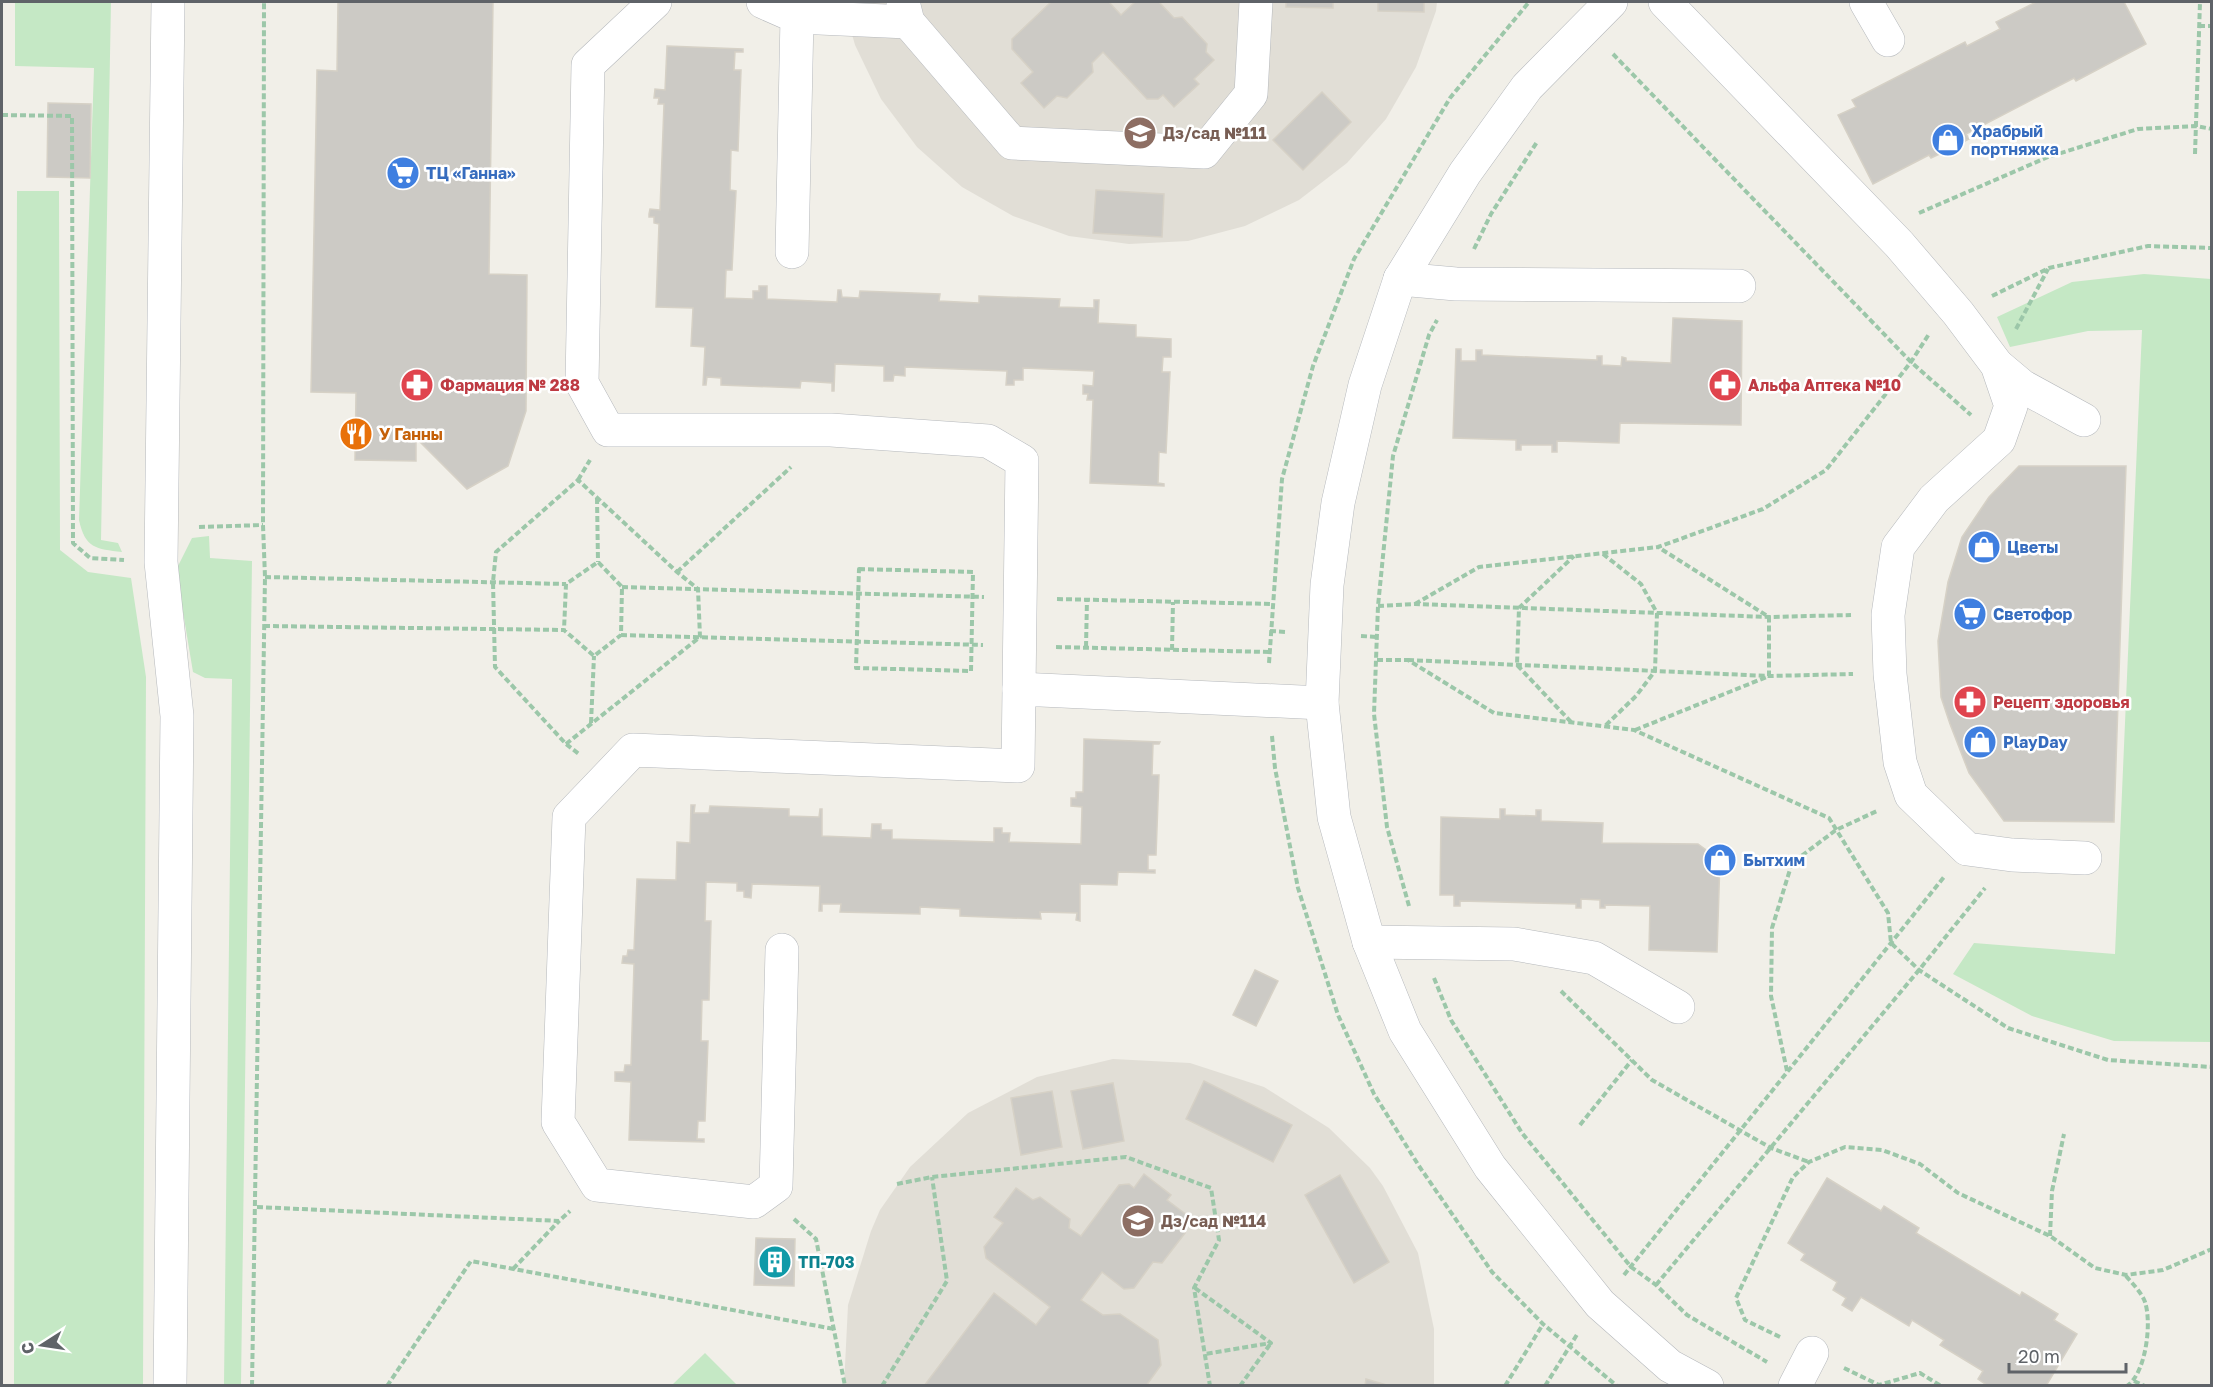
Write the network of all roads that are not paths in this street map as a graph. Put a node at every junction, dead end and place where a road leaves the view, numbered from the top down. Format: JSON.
{"nodes":[{"id":1,"x":168,"y":2,"type":"edge"},
{"id":2,"x":655,"y":2,"type":"edge"},
{"id":3,"x":763,"y":2,"type":"edge"},
{"id":4,"x":1256,"y":2,"type":"edge"},
{"id":5,"x":1611,"y":2,"type":"edge"},
{"id":6,"x":1665,"y":2,"type":"edge"},
{"id":7,"x":1866,"y":2,"type":"edge"},
{"id":8,"x":906,"y":12,"type":"edge"},
{"id":9,"x":797,"y":17,"type":"junction"},
{"id":10,"x":1888,"y":40,"type":"dead end"},
{"id":11,"x":792,"y":252,"type":"dead end"},
{"id":12,"x":1400,"y":279,"type":"junction"},
{"id":13,"x":1739,"y":286,"type":"dead end"},
{"id":14,"x":1997,"y":365,"type":"junction"},
{"id":15,"x":2084,"y":420,"type":"dead end"},
{"id":16,"x":1019,"y":689,"type":"junction"},
{"id":17,"x":1322,"y":703,"type":"junction"},
{"id":18,"x":2085,"y":858,"type":"dead end"},
{"id":19,"x":1369,"y":942,"type":"junction"},
{"id":20,"x":782,"y":950,"type":"dead end"},
{"id":21,"x":1678,"y":1007,"type":"dead end"},
{"id":22,"x":1664,"y":1376,"type":"edge"},
{"id":23,"x":170,"y":1386,"type":"edge"},
{"id":24,"x":1707,"y":1386,"type":"edge"}],
"edges":[{"from":1,"to":23,"type":"street"},
{"from":2,"to":16,"type":"street"},
{"from":3,"to":9,"type":"street"},
{"from":4,"to":8,"type":"street"},
{"from":5,"to":12,"type":"street"},
{"from":6,"to":14,"type":"street"},
{"from":7,"to":10,"type":"street"},
{"from":8,"to":9,"type":"street"},
{"from":9,"to":11,"type":"street"},
{"from":12,"to":13,"type":"street"},
{"from":12,"to":17,"type":"street"},
{"from":14,"to":15,"type":"street"},
{"from":14,"to":18,"type":"street"},
{"from":16,"to":17,"type":"street"},
{"from":16,"to":20,"type":"street"},
{"from":17,"to":19,"type":"street"},
{"from":19,"to":21,"type":"street"},
{"from":19,"to":22,"type":"street"},
{"from":22,"to":24,"type":"street"}]}
